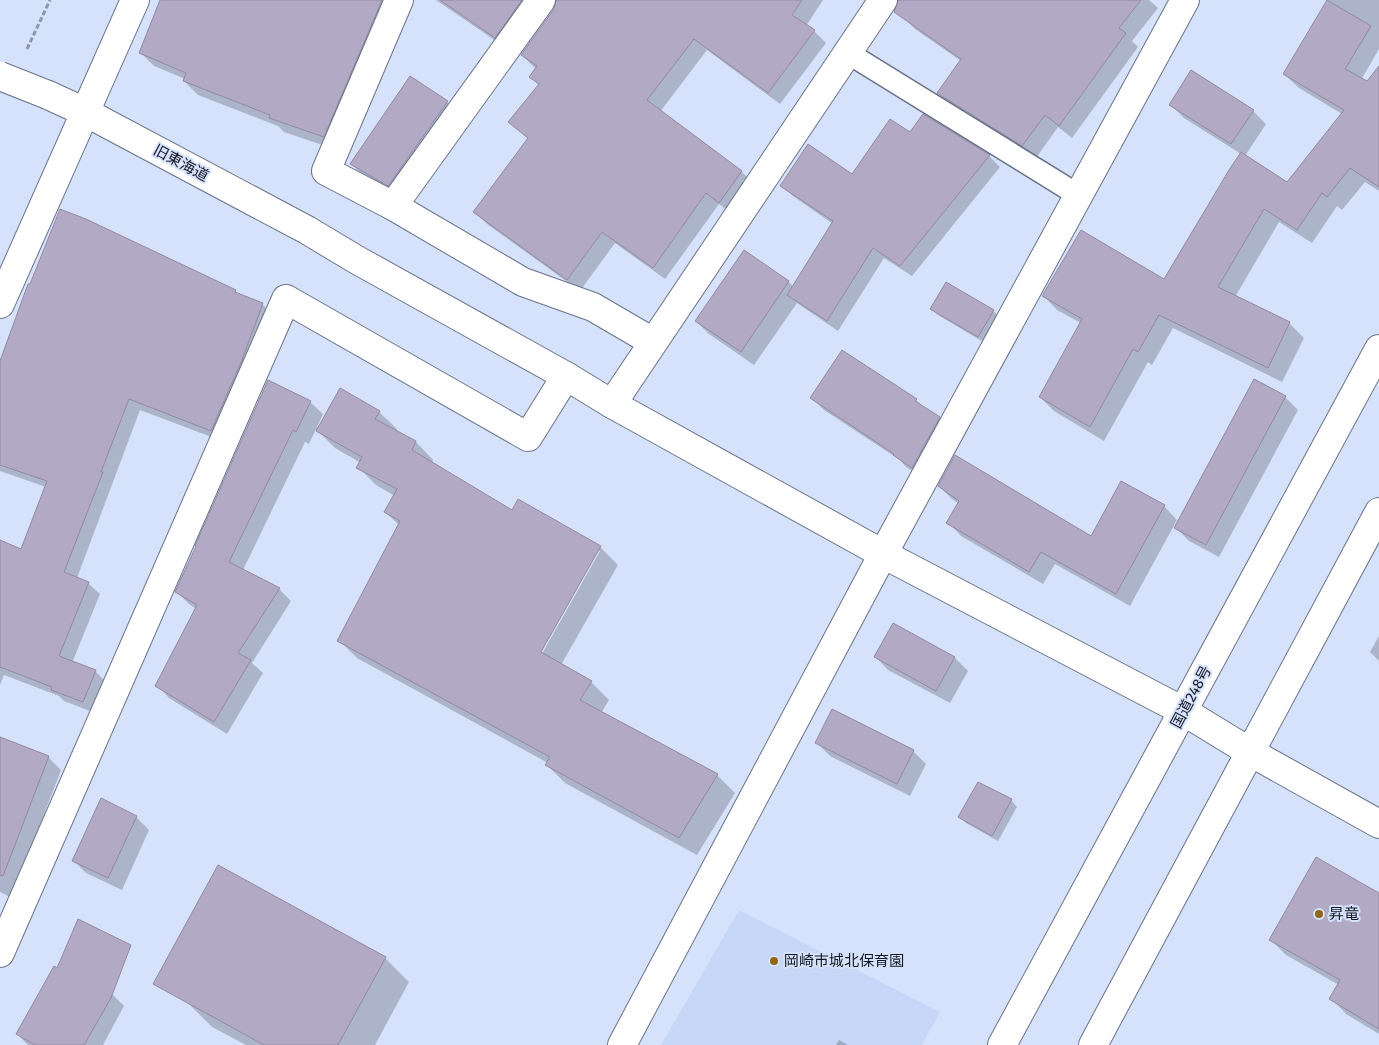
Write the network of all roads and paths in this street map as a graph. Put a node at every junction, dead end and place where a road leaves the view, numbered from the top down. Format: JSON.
{"nodes":[{"id":1,"x":135,"y":0,"type":"edge"},
{"id":2,"x":399,"y":0,"type":"edge"},
{"id":3,"x":541,"y":0,"type":"edge"},
{"id":4,"x":883,"y":0,"type":"edge"},
{"id":5,"x":1185,"y":0,"type":"edge"},
{"id":6,"x":848,"y":53,"type":"junction"},
{"id":7,"x":0,"y":76,"type":"edge"},
{"id":8,"x":85,"y":112,"type":"junction"},
{"id":9,"x":1078,"y":195,"type":"junction"},
{"id":10,"x":393,"y":206,"type":"junction"},
{"id":11,"x":0,"y":304,"type":"edge"},
{"id":12,"x":653,"y":342,"type":"junction"},
{"id":13,"x":1379,"y":349,"type":"edge"},
{"id":14,"x":566,"y":376,"type":"junction"},
{"id":15,"x":612,"y":404,"type":"junction"},
{"id":16,"x":1379,"y":512,"type":"edge"},
{"id":17,"x":883,"y":554,"type":"junction"},
{"id":18,"x":1183,"y":711,"type":"junction"},
{"id":19,"x":1250,"y":752,"type":"junction"},
{"id":20,"x":1379,"y":824,"type":"edge"},
{"id":21,"x":0,"y":953,"type":"edge"},
{"id":22,"x":622,"y":1045,"type":"edge"},
{"id":23,"x":1002,"y":1045,"type":"edge"},
{"id":24,"x":1093,"y":1045,"type":"edge"}],
"edges":[{"from":1,"to":8,"type":"main road"},
{"from":2,"to":10,"type":"main road"},
{"from":3,"to":10,"type":"main road"},
{"from":4,"to":6,"type":"main road"},
{"from":5,"to":9,"type":"main road"},
{"from":6,"to":9,"type":"lane"},
{"from":6,"to":12,"type":"main road"},
{"from":7,"to":8,"type":"main road","name":"旧東海道","bridge":true},
{"from":8,"to":11,"type":"main road"},
{"from":8,"to":14,"type":"main road","name":"旧東海道"},
{"from":9,"to":17,"type":"main road"},
{"from":10,"to":12,"type":"main road"},
{"from":12,"to":15,"type":"main road"},
{"from":13,"to":18,"type":"main road","name":"国道248号"},
{"from":14,"to":15,"type":"main road","name":"旧東海道"},
{"from":14,"to":21,"type":"main road"},
{"from":15,"to":17,"type":"main road","name":"旧東海道"},
{"from":16,"to":19,"type":"main road"},
{"from":17,"to":18,"type":"main road","name":"旧東海道"},
{"from":17,"to":22,"type":"main road"},
{"from":18,"to":19,"type":"main road","name":"旧東海道"},
{"from":18,"to":23,"type":"main road","name":"国道248号"},
{"from":19,"to":20,"type":"main road","name":"旧東海道"},
{"from":19,"to":24,"type":"main road"}]}
